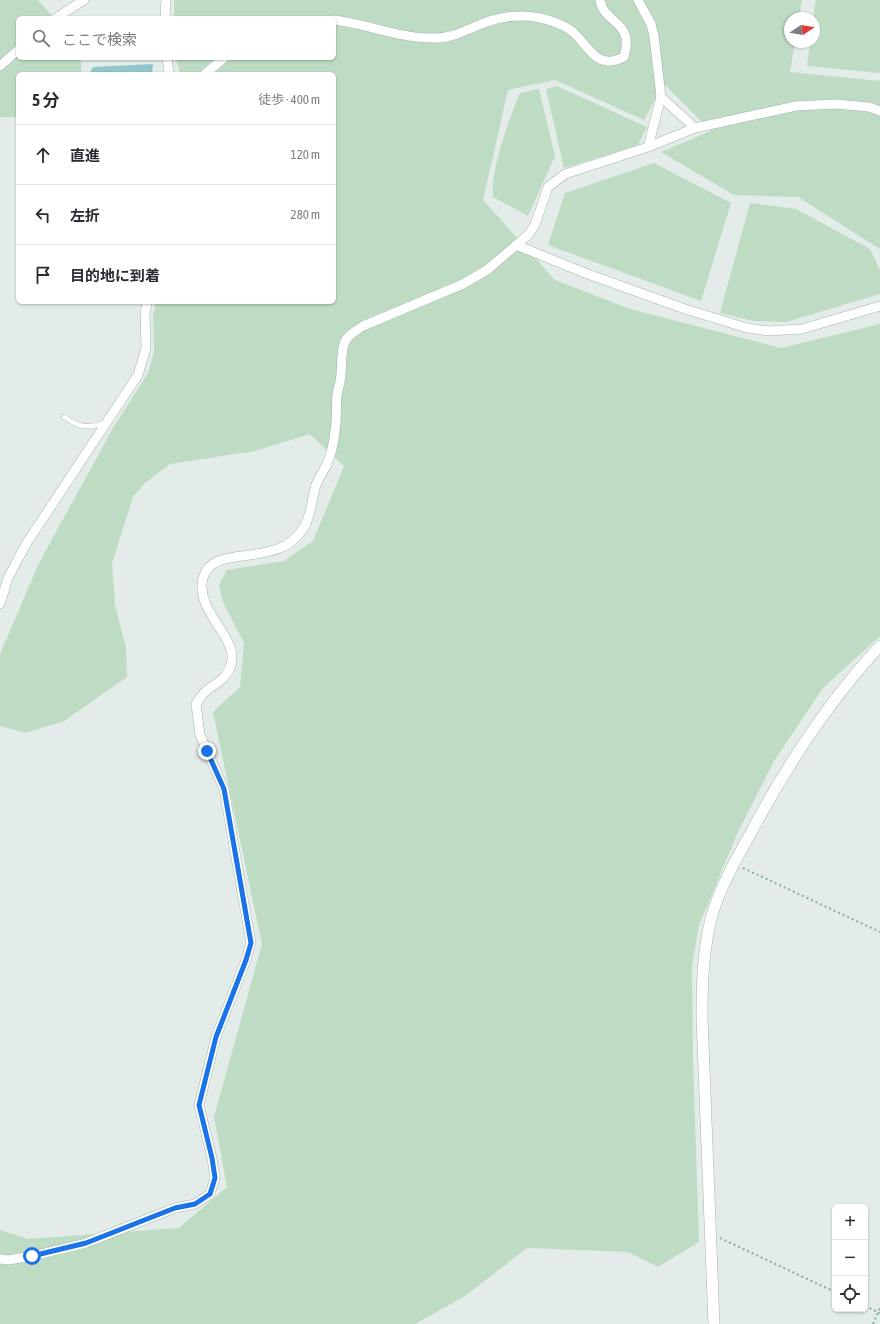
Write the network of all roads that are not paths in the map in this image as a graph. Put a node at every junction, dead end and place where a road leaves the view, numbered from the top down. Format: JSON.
{"nodes":[{"id":1,"x":84,"y":0,"type":"edge"},
{"id":2,"x":166,"y":0,"type":"edge"},
{"id":3,"x":600,"y":0,"type":"edge"},
{"id":4,"x":638,"y":0,"type":"edge"},
{"id":5,"x":59,"y":16,"type":"edge"},
{"id":6,"x":165,"y":16,"type":"edge"},
{"id":7,"x":336,"y":20,"type":"edge"},
{"id":8,"x":16,"y":52,"type":"edge"},
{"id":9,"x":167,"y":60,"type":"edge"},
{"id":10,"x":222,"y":60,"type":"edge"},
{"id":11,"x":0,"y":66,"type":"edge"},
{"id":12,"x":169,"y":72,"type":"edge"},
{"id":13,"x":207,"y":72,"type":"edge"},
{"id":14,"x":662,"y":97,"type":"junction"},
{"id":15,"x":880,"y":111,"type":"edge"},
{"id":16,"x":695,"y":128,"type":"junction"},
{"id":17,"x":648,"y":147,"type":"junction"},
{"id":18,"x":516,"y":245,"type":"junction"},
{"id":19,"x":147,"y":304,"type":"edge"},
{"id":20,"x":880,"y":306,"type":"edge"},
{"id":21,"x":64,"y":417,"type":"dead end"},
{"id":22,"x":108,"y":422,"type":"junction"},
{"id":23,"x":0,"y":604,"type":"edge"},
{"id":24,"x":880,"y":646,"type":"edge"},
{"id":25,"x":0,"y":1259,"type":"edge"},
{"id":26,"x":714,"y":1324,"type":"edge"}],
"edges":[{"from":1,"to":5,"type":"street"},
{"from":2,"to":6,"type":"street"},
{"from":3,"to":7,"type":"street"},
{"from":4,"to":14,"type":"street"},
{"from":8,"to":11,"type":"street"},
{"from":9,"to":12,"type":"street"},
{"from":10,"to":13,"type":"street"},
{"from":14,"to":16,"type":"street"},
{"from":14,"to":17,"type":"street"},
{"from":15,"to":16,"type":"street"},
{"from":16,"to":17,"type":"street"},
{"from":17,"to":18,"type":"street"},
{"from":18,"to":20,"type":"street"},
{"from":18,"to":25,"type":"street"},
{"from":19,"to":22,"type":"street"},
{"from":21,"to":22,"type":"lane"},
{"from":22,"to":23,"type":"street"},
{"from":24,"to":26,"type":"street"}]}
